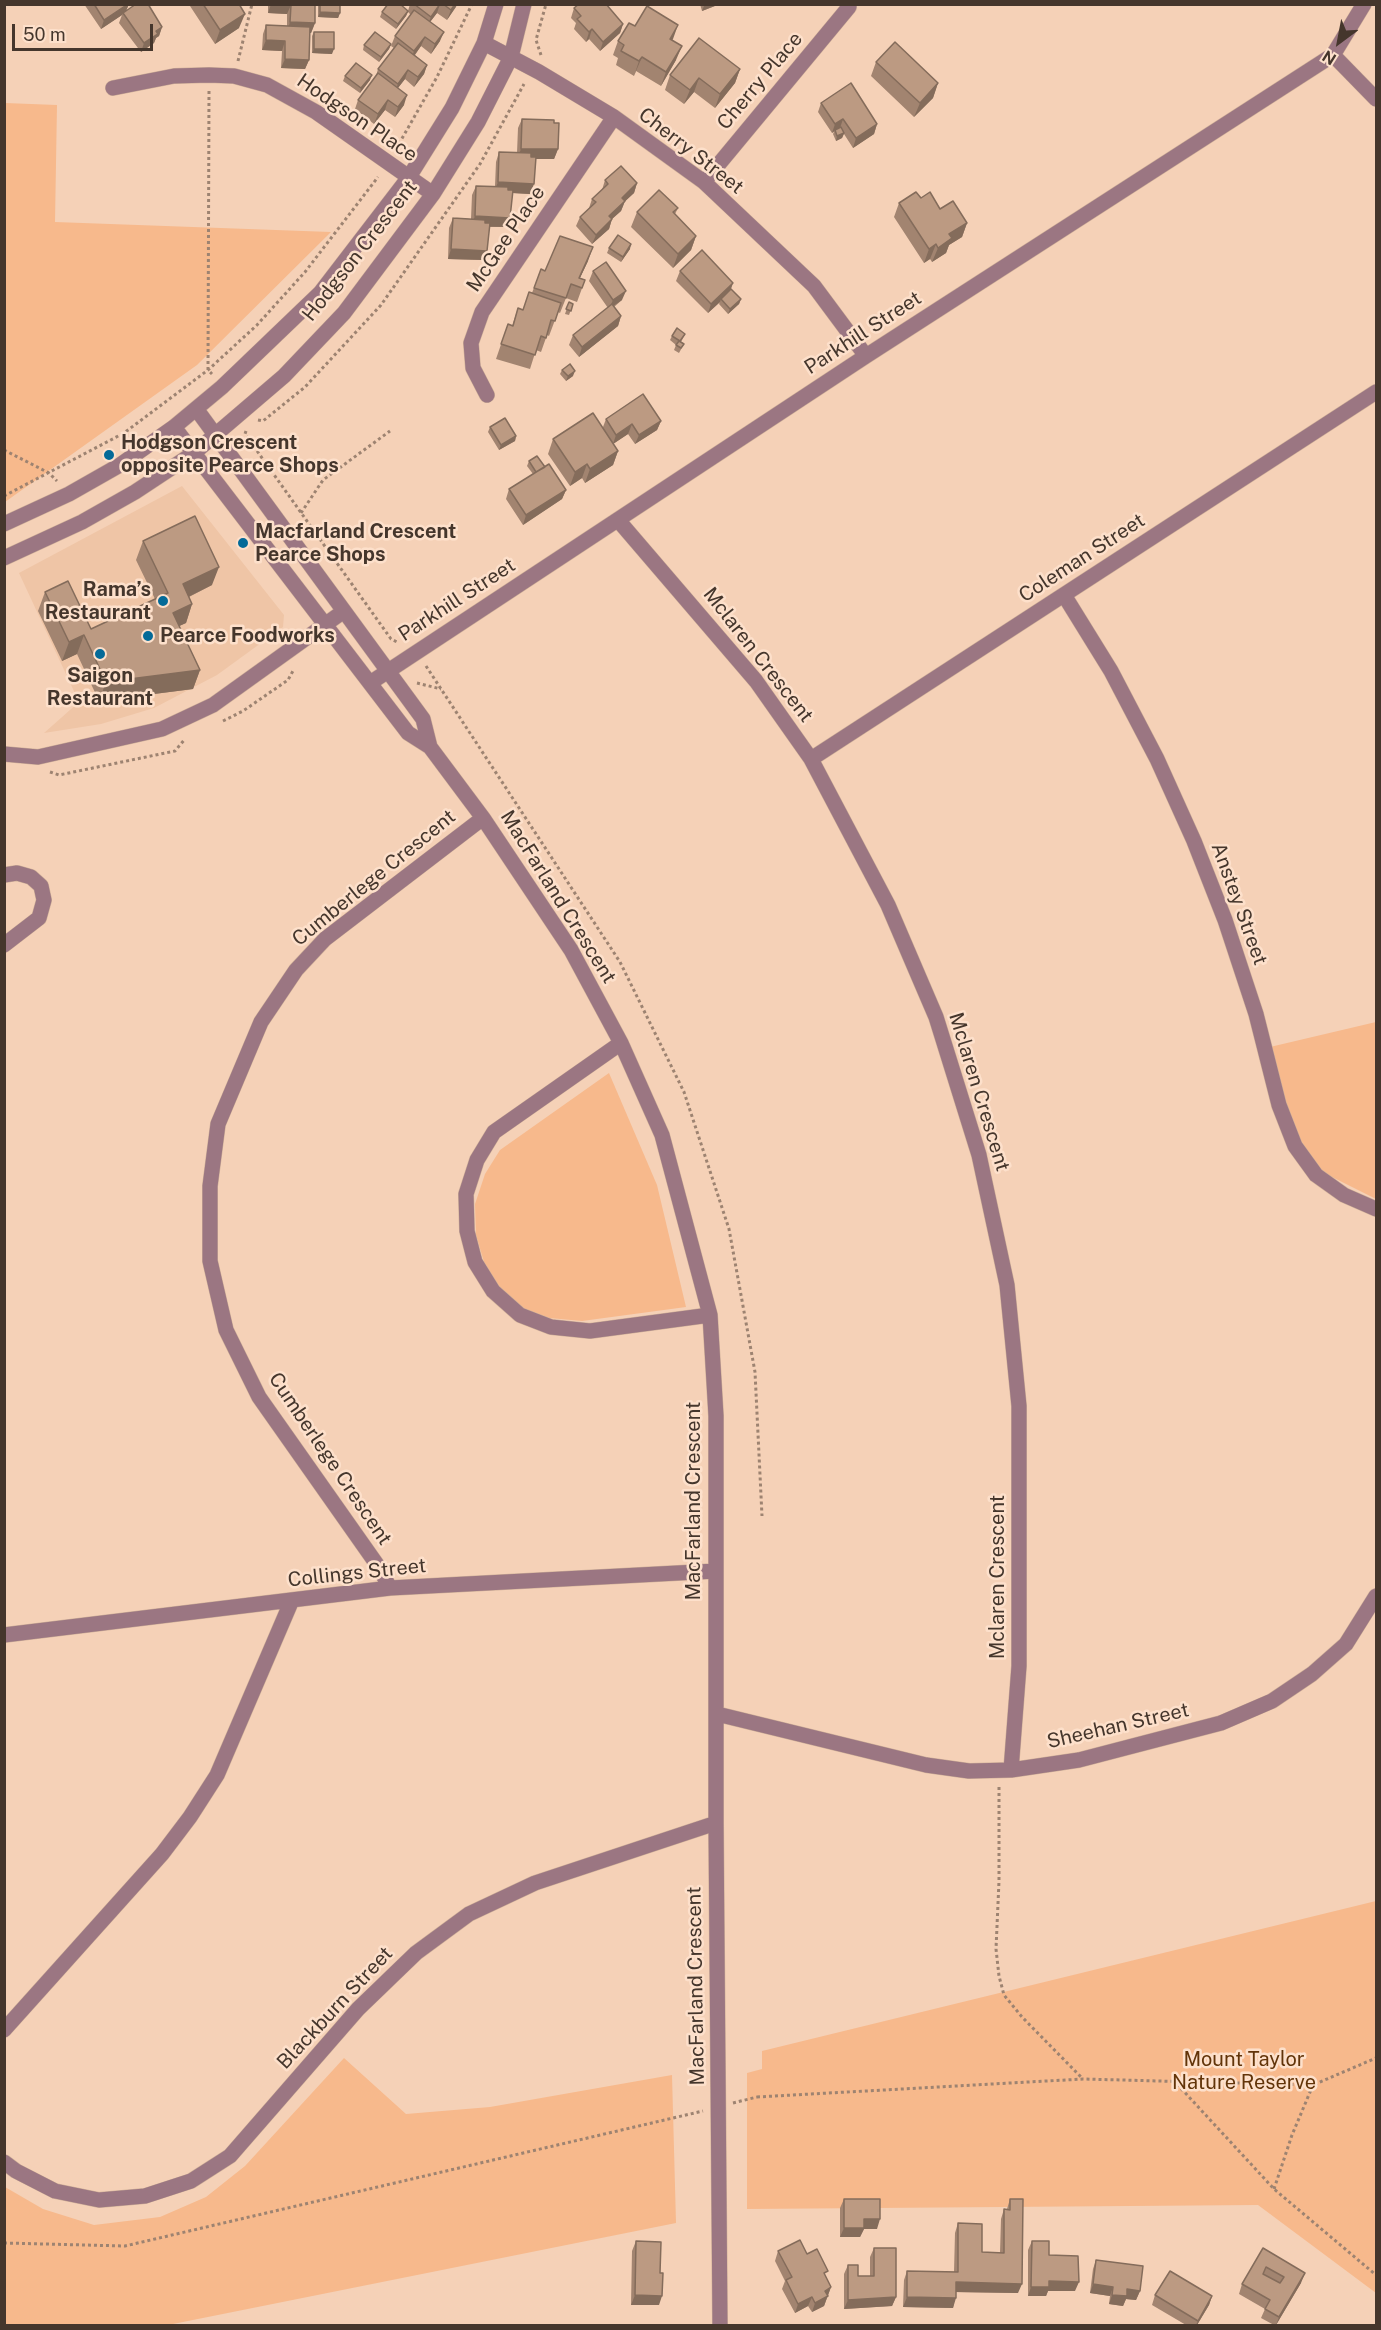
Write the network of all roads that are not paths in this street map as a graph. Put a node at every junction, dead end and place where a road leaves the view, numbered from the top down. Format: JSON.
{"nodes":[{"id":1,"x":496,"y":4,"type":"edge"},
{"id":2,"x":524,"y":4,"type":"edge"},
{"id":3,"x":1365,"y":4,"type":"edge"},
{"id":4,"x":849,"y":7,"type":"dead end"},
{"id":5,"x":484,"y":43,"type":"junction"},
{"id":6,"x":1333,"y":56,"type":"junction"},
{"id":7,"x":511,"y":57,"type":"junction"},
{"id":8,"x":113,"y":88,"type":"dead end"},
{"id":9,"x":1377,"y":99,"type":"edge"},
{"id":10,"x":614,"y":117,"type":"junction"},
{"id":11,"x":409,"y":177,"type":"junction"},
{"id":12,"x":704,"y":182,"type":"junction"},
{"id":13,"x":433,"y":194,"type":"junction"},
{"id":14,"x":866,"y":356,"type":"junction"},
{"id":15,"x":1377,"y":392,"type":"edge"},
{"id":16,"x":487,"y":395,"type":"dead end"},
{"id":17,"x":197,"y":410,"type":"junction"},
{"id":18,"x":174,"y":427,"type":"junction"},
{"id":19,"x":216,"y":436,"type":"junction"},
{"id":20,"x":194,"y":453,"type":"junction"},
{"id":21,"x":618,"y":520,"type":"junction"},
{"id":22,"x":4,"y":524,"type":"edge"},
{"id":23,"x":4,"y":558,"type":"edge"},
{"id":24,"x":1064,"y":595,"type":"junction"},
{"id":25,"x":344,"y":611,"type":"junction"},
{"id":26,"x":325,"y":625,"type":"junction"},
{"id":27,"x":387,"y":670,"type":"junction"},
{"id":28,"x":370,"y":683,"type":"junction"},
{"id":29,"x":430,"y":747,"type":"junction"},
{"id":30,"x":4,"y":754,"type":"edge"},
{"id":31,"x":811,"y":759,"type":"junction"},
{"id":32,"x":483,"y":818,"type":"junction"},
{"id":33,"x":4,"y":875,"type":"edge"},
{"id":34,"x":4,"y":945,"type":"edge"},
{"id":35,"x":621,"y":1043,"type":"junction"},
{"id":36,"x":1377,"y":1209,"type":"edge"},
{"id":37,"x":710,"y":1315,"type":"junction"},
{"id":38,"x":716,"y":1570,"type":"junction"},
{"id":39,"x":390,"y":1588,"type":"junction"},
{"id":40,"x":1377,"y":1596,"type":"edge"},
{"id":41,"x":292,"y":1600,"type":"junction"},
{"id":42,"x":4,"y":1635,"type":"edge"},
{"id":43,"x":717,"y":1714,"type":"junction"},
{"id":44,"x":1005,"y":1770,"type":"junction"},
{"id":45,"x":716,"y":1823,"type":"junction"},
{"id":46,"x":4,"y":2030,"type":"edge"},
{"id":47,"x":4,"y":2162,"type":"edge"},
{"id":48,"x":720,"y":2325,"type":"edge"}],
"edges":[{"from":1,"to":5,"type":"street","name":"Hodgson Crescent"},
{"from":2,"to":7,"type":"street","name":"Hodgson Crescent"},
{"from":3,"to":6,"type":"street","name":"Parkhill Street"},
{"from":4,"to":12,"type":"street","name":"Cherry Place"},
{"from":5,"to":7,"type":"street","name":"Cherry Street"},
{"from":5,"to":11,"type":"street","name":"Hodgson Crescent"},
{"from":6,"to":9,"type":"street"},
{"from":6,"to":14,"type":"street","name":"Parkhill Street"},
{"from":7,"to":10,"type":"street","name":"Cherry Street"},
{"from":7,"to":13,"type":"street","name":"Hodgson Crescent"},
{"from":8,"to":11,"type":"street","name":"Hodgson Place"},
{"from":10,"to":12,"type":"street","name":"Cherry Street"},
{"from":10,"to":16,"type":"street","name":"McGee Place"},
{"from":11,"to":13,"type":"street","name":"Hodgson Place"},
{"from":11,"to":17,"type":"street","name":"Hodgson Crescent"},
{"from":12,"to":14,"type":"street","name":"Cherry Street"},
{"from":13,"to":19,"type":"street","name":"Hodgson Crescent"},
{"from":14,"to":21,"type":"street","name":"Parkhill Street"},
{"from":15,"to":24,"type":"street","name":"Coleman Street"},
{"from":17,"to":18,"type":"street","name":"Hodgson Crescent"},
{"from":17,"to":19,"type":"street","name":"MacFarland Crescent"},
{"from":18,"to":20,"type":"street","name":"MacFarland Crescent"},
{"from":18,"to":22,"type":"street","name":"Hodgson Crescent"},
{"from":19,"to":20,"type":"street","name":"Hodgson Crescent"},
{"from":19,"to":25,"type":"street","name":"MacFarland Crescent"},
{"from":20,"to":23,"type":"street","name":"Hodgson Crescent"},
{"from":20,"to":26,"type":"street","name":"MacFarland Crescent"},
{"from":21,"to":27,"type":"street","name":"Parkhill Street"},
{"from":21,"to":31,"type":"street","name":"Mclaren Crescent"},
{"from":24,"to":31,"type":"street","name":"Coleman Street"},
{"from":24,"to":36,"type":"street","name":"Anstey Street"},
{"from":25,"to":26,"type":"street"},
{"from":25,"to":27,"type":"street","name":"MacFarland Crescent"},
{"from":26,"to":28,"type":"street","name":"MacFarland Crescent"},
{"from":26,"to":30,"type":"street"},
{"from":27,"to":28,"type":"street","name":"Parkhill Street"},
{"from":27,"to":29,"type":"street","name":"MacFarland Crescent"},
{"from":28,"to":29,"type":"street","name":"MacFarland Crescent"},
{"from":29,"to":32,"type":"street","name":"MacFarland Crescent"},
{"from":31,"to":44,"type":"street","name":"Mclaren Crescent"},
{"from":32,"to":35,"type":"street","name":"MacFarland Crescent"},
{"from":32,"to":39,"type":"street","name":"Cumberlege Crescent"},
{"from":33,"to":34,"type":"street"},
{"from":35,"to":37,"type":"street","name":"MacFarland Crescent"},
{"from":35,"to":37,"type":"street"},
{"from":37,"to":38,"type":"street","name":"MacFarland Crescent"},
{"from":38,"to":39,"type":"street","name":"Collings Street"},
{"from":38,"to":43,"type":"street","name":"MacFarland Crescent"},
{"from":39,"to":41,"type":"street","name":"Collings Street"},
{"from":40,"to":44,"type":"street","name":"Sheehan Street"},
{"from":41,"to":42,"type":"street","name":"Collings Street"},
{"from":41,"to":46,"type":"street"},
{"from":43,"to":44,"type":"street","name":"Sheehan Street"},
{"from":43,"to":45,"type":"street","name":"MacFarland Crescent"},
{"from":45,"to":47,"type":"street","name":"Blackburn Street"},
{"from":45,"to":48,"type":"street","name":"MacFarland Crescent"}]}
